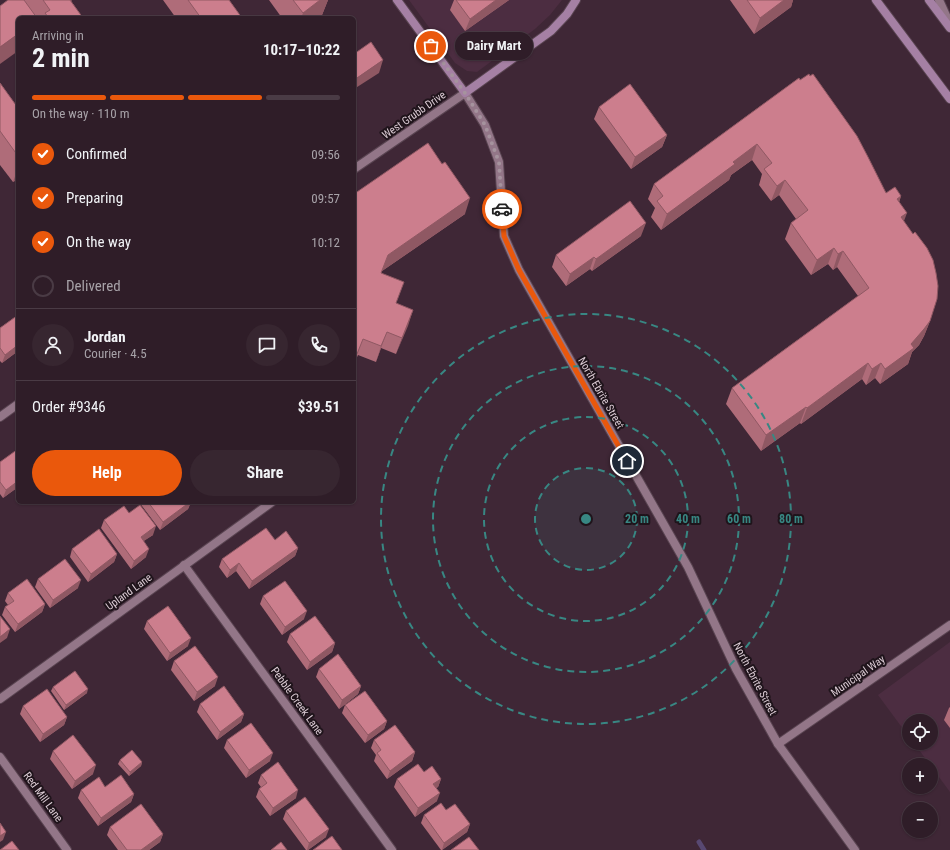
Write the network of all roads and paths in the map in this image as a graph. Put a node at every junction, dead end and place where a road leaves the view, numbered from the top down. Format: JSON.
{"nodes":[{"id":1,"x":397,"y":0,"type":"edge"},
{"id":2,"x":576,"y":0,"type":"edge"},
{"id":3,"x":876,"y":0,"type":"edge"},
{"id":4,"x":929,"y":0,"type":"edge"},
{"id":5,"x":939,"y":0,"type":"edge"},
{"id":6,"x":950,"y":24,"type":"edge"},
{"id":7,"x":950,"y":28,"type":"edge"},
{"id":8,"x":465,"y":93,"type":"junction"},
{"id":9,"x":950,"y":99,"type":"edge"},
{"id":10,"x":356,"y":168,"type":"edge"},
{"id":11,"x":16,"y":405,"type":"edge"},
{"id":12,"x":0,"y":417,"type":"edge"},
{"id":13,"x":269,"y":504,"type":"edge"},
{"id":14,"x":184,"y":565,"type":"junction"},
{"id":15,"x":950,"y":625,"type":"edge"},
{"id":16,"x":0,"y":699,"type":"edge"},
{"id":17,"x":778,"y":744,"type":"junction"},
{"id":18,"x":0,"y":757,"type":"edge"},
{"id":19,"x":67,"y":850,"type":"edge"},
{"id":20,"x":392,"y":850,"type":"edge"},
{"id":21,"x":855,"y":850,"type":"edge"}],
"edges":[{"from":1,"to":8,"type":"street","name":"North Ebrite Street"},
{"from":2,"to":8,"type":"street","name":"West Grubb Drive"},
{"from":3,"to":9,"type":"street"},
{"from":4,"to":7,"type":"street"},
{"from":5,"to":6,"type":"street"},
{"from":8,"to":10,"type":"street","name":"West Grubb Drive"},
{"from":8,"to":17,"type":"street","name":"North Ebrite Street"},
{"from":11,"to":12,"type":"street"},
{"from":13,"to":14,"type":"street","name":"Upland Lane"},
{"from":14,"to":16,"type":"street","name":"Upland Lane"},
{"from":14,"to":20,"type":"street","name":"Pebble Creek Lane"},
{"from":15,"to":17,"type":"street","name":"Municipal Way"},
{"from":17,"to":21,"type":"street","name":"North Ebrite Street"},
{"from":18,"to":19,"type":"street","name":"Red Mill Lane"}]}
